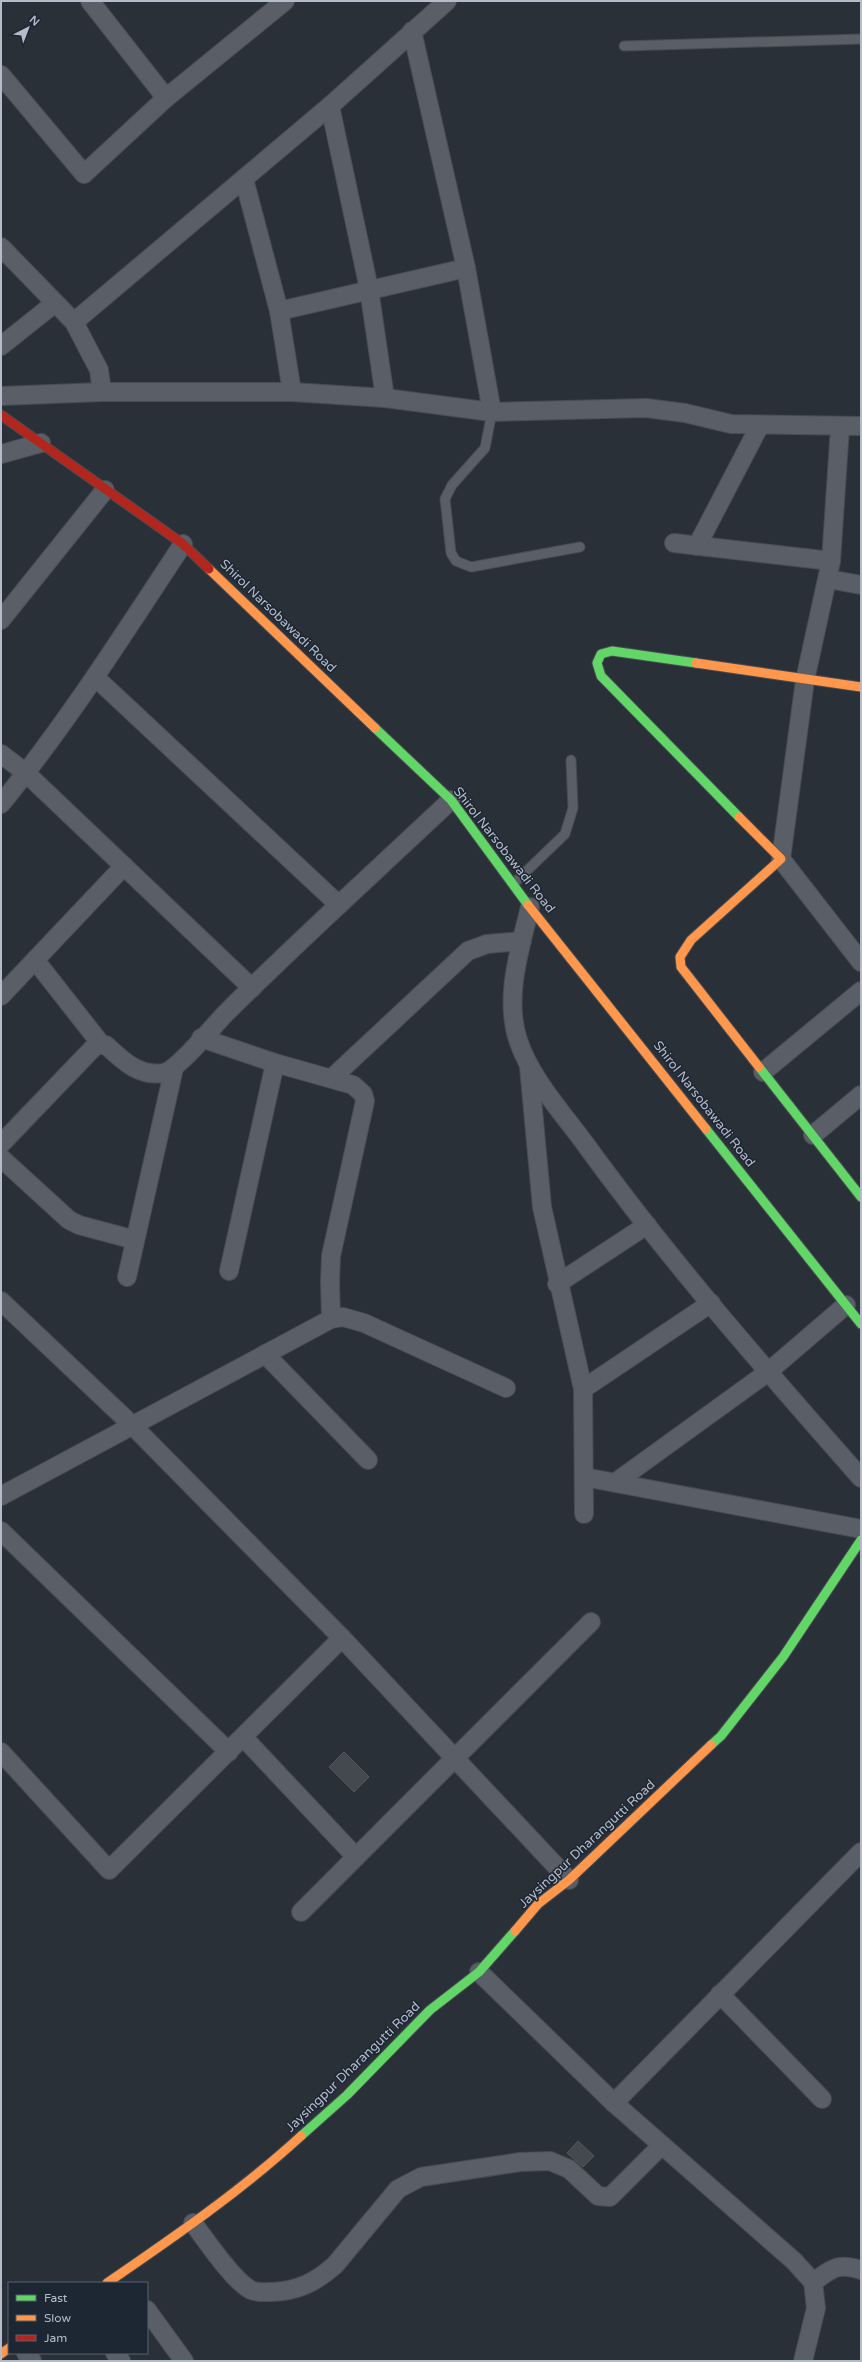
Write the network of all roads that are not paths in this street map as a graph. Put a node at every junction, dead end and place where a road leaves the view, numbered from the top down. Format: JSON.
{"nodes":[{"id":1,"x":285,"y":1,"type":"edge"},
{"id":2,"x":447,"y":1,"type":"edge"},
{"id":3,"x":99,"y":4,"type":"edge"},
{"id":4,"x":412,"y":31,"type":"junction"},
{"id":5,"x":861,"y":39,"type":"edge"},
{"id":6,"x":624,"y":46,"type":"dead end"},
{"id":7,"x":1,"y":75,"type":"edge"},
{"id":8,"x":166,"y":98,"type":"junction"},
{"id":9,"x":330,"y":106,"type":"junction"},
{"id":10,"x":244,"y":178,"type":"junction"},
{"id":11,"x":1,"y":247,"type":"edge"},
{"id":12,"x":466,"y":268,"type":"junction"},
{"id":13,"x":369,"y":289,"type":"junction"},
{"id":14,"x":55,"y":303,"type":"junction"},
{"id":15,"x":279,"y":312,"type":"junction"},
{"id":16,"x":74,"y":322,"type":"junction"},
{"id":17,"x":1,"y":346,"type":"edge"},
{"id":18,"x":102,"y":392,"type":"junction"},
{"id":19,"x":292,"y":392,"type":"junction"},
{"id":20,"x":1,"y":396,"type":"edge"},
{"id":21,"x":385,"y":398,"type":"junction"},
{"id":22,"x":492,"y":412,"type":"junction"},
{"id":23,"x":1,"y":415,"type":"edge"},
{"id":24,"x":760,"y":425,"type":"junction"},
{"id":25,"x":861,"y":426,"type":"edge"},
{"id":26,"x":840,"y":427,"type":"junction"},
{"id":27,"x":41,"y":443,"type":"junction"},
{"id":28,"x":1,"y":454,"type":"edge"},
{"id":29,"x":105,"y":490,"type":"junction"},
{"id":30,"x":674,"y":543,"type":"dead end"},
{"id":31,"x":183,"y":544,"type":"junction"},
{"id":32,"x":697,"y":546,"type":"junction"},
{"id":33,"x":580,"y":547,"type":"dead end"},
{"id":34,"x":831,"y":561,"type":"junction"},
{"id":35,"x":828,"y":579,"type":"junction"},
{"id":36,"x":861,"y":585,"type":"edge"},
{"id":37,"x":1,"y":620,"type":"edge"},
{"id":38,"x":95,"y":677,"type":"junction"},
{"id":39,"x":805,"y":680,"type":"junction"},
{"id":40,"x":861,"y":687,"type":"edge"},
{"id":41,"x":1,"y":754,"type":"edge"},
{"id":42,"x":571,"y":760,"type":"dead end"},
{"id":43,"x":26,"y":773,"type":"junction"},
{"id":44,"x":451,"y":800,"type":"junction"},
{"id":45,"x":1,"y":804,"type":"edge"},
{"id":46,"x":781,"y":859,"type":"junction"},
{"id":47,"x":124,"y":866,"type":"junction"},
{"id":48,"x":513,"y":884,"type":"junction"},
{"id":49,"x":339,"y":905,"type":"junction"},
{"id":50,"x":530,"y":906,"type":"junction"},
{"id":51,"x":522,"y":941,"type":"junction"},
{"id":52,"x":858,"y":950,"type":"edge"},
{"id":53,"x":35,"y":960,"type":"junction"},
{"id":54,"x":252,"y":988,"type":"junction"},
{"id":55,"x":861,"y":991,"type":"edge"},
{"id":56,"x":1,"y":996,"type":"edge"},
{"id":57,"x":201,"y":1038,"type":"junction"},
{"id":58,"x":101,"y":1044,"type":"junction"},
{"id":59,"x":275,"y":1063,"type":"junction"},
{"id":60,"x":528,"y":1066,"type":"junction"},
{"id":61,"x":174,"y":1068,"type":"junction"},
{"id":62,"x":763,"y":1072,"type":"junction"},
{"id":63,"x":332,"y":1078,"type":"junction"},
{"id":64,"x":861,"y":1095,"type":"edge"},
{"id":65,"x":813,"y":1136,"type":"junction"},
{"id":66,"x":1,"y":1144,"type":"edge"},
{"id":67,"x":1,"y":1158,"type":"edge"},
{"id":68,"x":861,"y":1197,"type":"edge"},
{"id":69,"x":647,"y":1225,"type":"junction"},
{"id":70,"x":136,"y":1240,"type":"junction"},
{"id":71,"x":229,"y":1271,"type":"dead end"},
{"id":72,"x":127,"y":1277,"type":"dead end"},
{"id":73,"x":558,"y":1284,"type":"junction"},
{"id":74,"x":711,"y":1303,"type":"junction"},
{"id":75,"x":2,"y":1304,"type":"edge"},
{"id":76,"x":846,"y":1305,"type":"junction"},
{"id":77,"x":331,"y":1319,"type":"junction"},
{"id":78,"x":861,"y":1324,"type":"edge"},
{"id":79,"x":265,"y":1354,"type":"junction"},
{"id":80,"x":768,"y":1372,"type":"junction"},
{"id":81,"x":506,"y":1388,"type":"dead end"},
{"id":82,"x":583,"y":1389,"type":"junction"},
{"id":83,"x":132,"y":1425,"type":"junction"},
{"id":84,"x":368,"y":1460,"type":"dead end"},
{"id":85,"x":584,"y":1476,"type":"junction"},
{"id":86,"x":861,"y":1478,"type":"edge"},
{"id":87,"x":616,"y":1482,"type":"junction"},
{"id":88,"x":1,"y":1496,"type":"edge"},
{"id":89,"x":584,"y":1514,"type":"dead end"},
{"id":90,"x":861,"y":1529,"type":"edge"},
{"id":91,"x":1,"y":1531,"type":"edge"},
{"id":92,"x":861,"y":1540,"type":"edge"},
{"id":93,"x":591,"y":1622,"type":"dead end"},
{"id":94,"x":342,"y":1638,"type":"junction"},
{"id":95,"x":244,"y":1738,"type":"junction"},
{"id":96,"x":1,"y":1752,"type":"edge"},
{"id":97,"x":229,"y":1752,"type":"junction"},
{"id":98,"x":455,"y":1757,"type":"junction"},
{"id":99,"x":861,"y":1852,"type":"edge"},
{"id":100,"x":356,"y":1857,"type":"junction"},
{"id":101,"x":569,"y":1880,"type":"junction"},
{"id":102,"x":301,"y":1912,"type":"dead end"},
{"id":103,"x":479,"y":1972,"type":"junction"},
{"id":104,"x":720,"y":1994,"type":"junction"},
{"id":105,"x":822,"y":2098,"type":"dead end"},
{"id":106,"x":614,"y":2103,"type":"junction"},
{"id":107,"x":662,"y":2145,"type":"junction"},
{"id":108,"x":193,"y":2223,"type":"junction"},
{"id":109,"x":861,"y":2270,"type":"edge"},
{"id":110,"x":118,"y":2280,"type":"edge"},
{"id":111,"x":812,"y":2282,"type":"junction"},
{"id":112,"x":148,"y":2311,"type":"edge"},
{"id":113,"x":184,"y":2361,"type":"edge"},
{"id":114,"x":803,"y":2361,"type":"edge"}],
"edges":[{"from":1,"to":8,"type":"street"},
{"from":2,"to":4,"type":"street"},
{"from":3,"to":8,"type":"street"},
{"from":4,"to":9,"type":"street"},
{"from":4,"to":12,"type":"street"},
{"from":5,"to":6,"type":"lane"},
{"from":7,"to":8,"type":"street"},
{"from":9,"to":10,"type":"street"},
{"from":9,"to":13,"type":"street"},
{"from":10,"to":15,"type":"street"},
{"from":10,"to":16,"type":"street"},
{"from":11,"to":14,"type":"street"},
{"from":12,"to":13,"type":"street"},
{"from":12,"to":22,"type":"street"},
{"from":13,"to":15,"type":"street"},
{"from":13,"to":21,"type":"street"},
{"from":14,"to":16,"type":"street"},
{"from":14,"to":17,"type":"street"},
{"from":15,"to":19,"type":"street"},
{"from":16,"to":18,"type":"street"},
{"from":18,"to":19,"type":"street"},
{"from":18,"to":20,"type":"street"},
{"from":19,"to":21,"type":"street"},
{"from":21,"to":22,"type":"street"},
{"from":22,"to":24,"type":"street"},
{"from":22,"to":33,"type":"lane"},
{"from":23,"to":27,"type":"street","name":"Shirol Narsobawadi Road"},
{"from":24,"to":26,"type":"street"},
{"from":24,"to":32,"type":"street"},
{"from":25,"to":26,"type":"street"},
{"from":26,"to":34,"type":"street"},
{"from":27,"to":28,"type":"street"},
{"from":27,"to":29,"type":"street","name":"Shirol Narsobawadi Road"},
{"from":29,"to":31,"type":"street","name":"Shirol Narsobawadi Road"},
{"from":29,"to":37,"type":"street"},
{"from":30,"to":32,"type":"street"},
{"from":31,"to":38,"type":"street"},
{"from":31,"to":44,"type":"street","name":"Shirol Narsobawadi Road"},
{"from":32,"to":34,"type":"street"},
{"from":34,"to":35,"type":"street"},
{"from":35,"to":36,"type":"street"},
{"from":35,"to":39,"type":"street"},
{"from":38,"to":43,"type":"street"},
{"from":38,"to":49,"type":"street"},
{"from":39,"to":40,"type":"street"},
{"from":39,"to":46,"type":"street"},
{"from":39,"to":46,"type":"street"},
{"from":41,"to":43,"type":"street"},
{"from":42,"to":48,"type":"lane"},
{"from":43,"to":45,"type":"street"},
{"from":43,"to":47,"type":"street"},
{"from":44,"to":48,"type":"street","name":"Shirol Narsobawadi Road"},
{"from":44,"to":49,"type":"street"},
{"from":46,"to":52,"type":"street"},
{"from":46,"to":62,"type":"street"},
{"from":47,"to":53,"type":"street"},
{"from":47,"to":54,"type":"street"},
{"from":48,"to":50,"type":"street","name":"Shirol Narsobawadi Road"},
{"from":49,"to":54,"type":"street"},
{"from":50,"to":51,"type":"street"},
{"from":50,"to":76,"type":"street","name":"Shirol Narsobawadi Road"},
{"from":51,"to":60,"type":"street"},
{"from":51,"to":63,"type":"street"},
{"from":53,"to":56,"type":"street"},
{"from":53,"to":58,"type":"street"},
{"from":54,"to":57,"type":"street"},
{"from":55,"to":62,"type":"street"},
{"from":57,"to":59,"type":"street"},
{"from":57,"to":61,"type":"street"},
{"from":58,"to":61,"type":"street"},
{"from":58,"to":66,"type":"street"},
{"from":59,"to":63,"type":"street"},
{"from":59,"to":71,"type":"street"},
{"from":60,"to":69,"type":"street"},
{"from":60,"to":73,"type":"street"},
{"from":61,"to":70,"type":"street"},
{"from":62,"to":65,"type":"street"},
{"from":63,"to":77,"type":"street"},
{"from":64,"to":65,"type":"street"},
{"from":65,"to":68,"type":"street"},
{"from":67,"to":70,"type":"street"},
{"from":69,"to":73,"type":"street"},
{"from":69,"to":74,"type":"street"},
{"from":70,"to":72,"type":"street"},
{"from":73,"to":82,"type":"street"},
{"from":74,"to":80,"type":"street"},
{"from":74,"to":82,"type":"street"},
{"from":75,"to":83,"type":"street"},
{"from":76,"to":78,"type":"street","name":"Shirol Narsobawadi Road"},
{"from":76,"to":80,"type":"street"},
{"from":77,"to":79,"type":"street"},
{"from":77,"to":81,"type":"street"},
{"from":79,"to":83,"type":"street"},
{"from":79,"to":84,"type":"street"},
{"from":80,"to":86,"type":"street"},
{"from":80,"to":87,"type":"street"},
{"from":82,"to":85,"type":"street"},
{"from":83,"to":88,"type":"street"},
{"from":83,"to":94,"type":"street"},
{"from":85,"to":87,"type":"street"},
{"from":85,"to":89,"type":"street"},
{"from":87,"to":90,"type":"street"},
{"from":91,"to":97,"type":"street"},
{"from":92,"to":101,"type":"street","name":"Jaysingpur Dharangutti Road"},
{"from":93,"to":98,"type":"street"},
{"from":94,"to":95,"type":"street"},
{"from":94,"to":98,"type":"street"},
{"from":95,"to":97,"type":"street"},
{"from":95,"to":100,"type":"street"},
{"from":96,"to":97,"type":"street"},
{"from":98,"to":100,"type":"street"},
{"from":98,"to":101,"type":"street"},
{"from":99,"to":104,"type":"street"},
{"from":100,"to":102,"type":"street"},
{"from":101,"to":103,"type":"street","name":"Jaysingpur Dharangutti Road"},
{"from":103,"to":106,"type":"street"},
{"from":103,"to":108,"type":"street","name":"Jaysingpur Dharangutti Road"},
{"from":104,"to":105,"type":"street"},
{"from":104,"to":106,"type":"street"},
{"from":106,"to":107,"type":"street"},
{"from":107,"to":108,"type":"street"},
{"from":107,"to":111,"type":"street"},
{"from":108,"to":110,"type":"street","name":"Jaysingpur Dharangutti Road"},
{"from":109,"to":111,"type":"street"},
{"from":111,"to":114,"type":"street"},
{"from":112,"to":113,"type":"street"}]}
